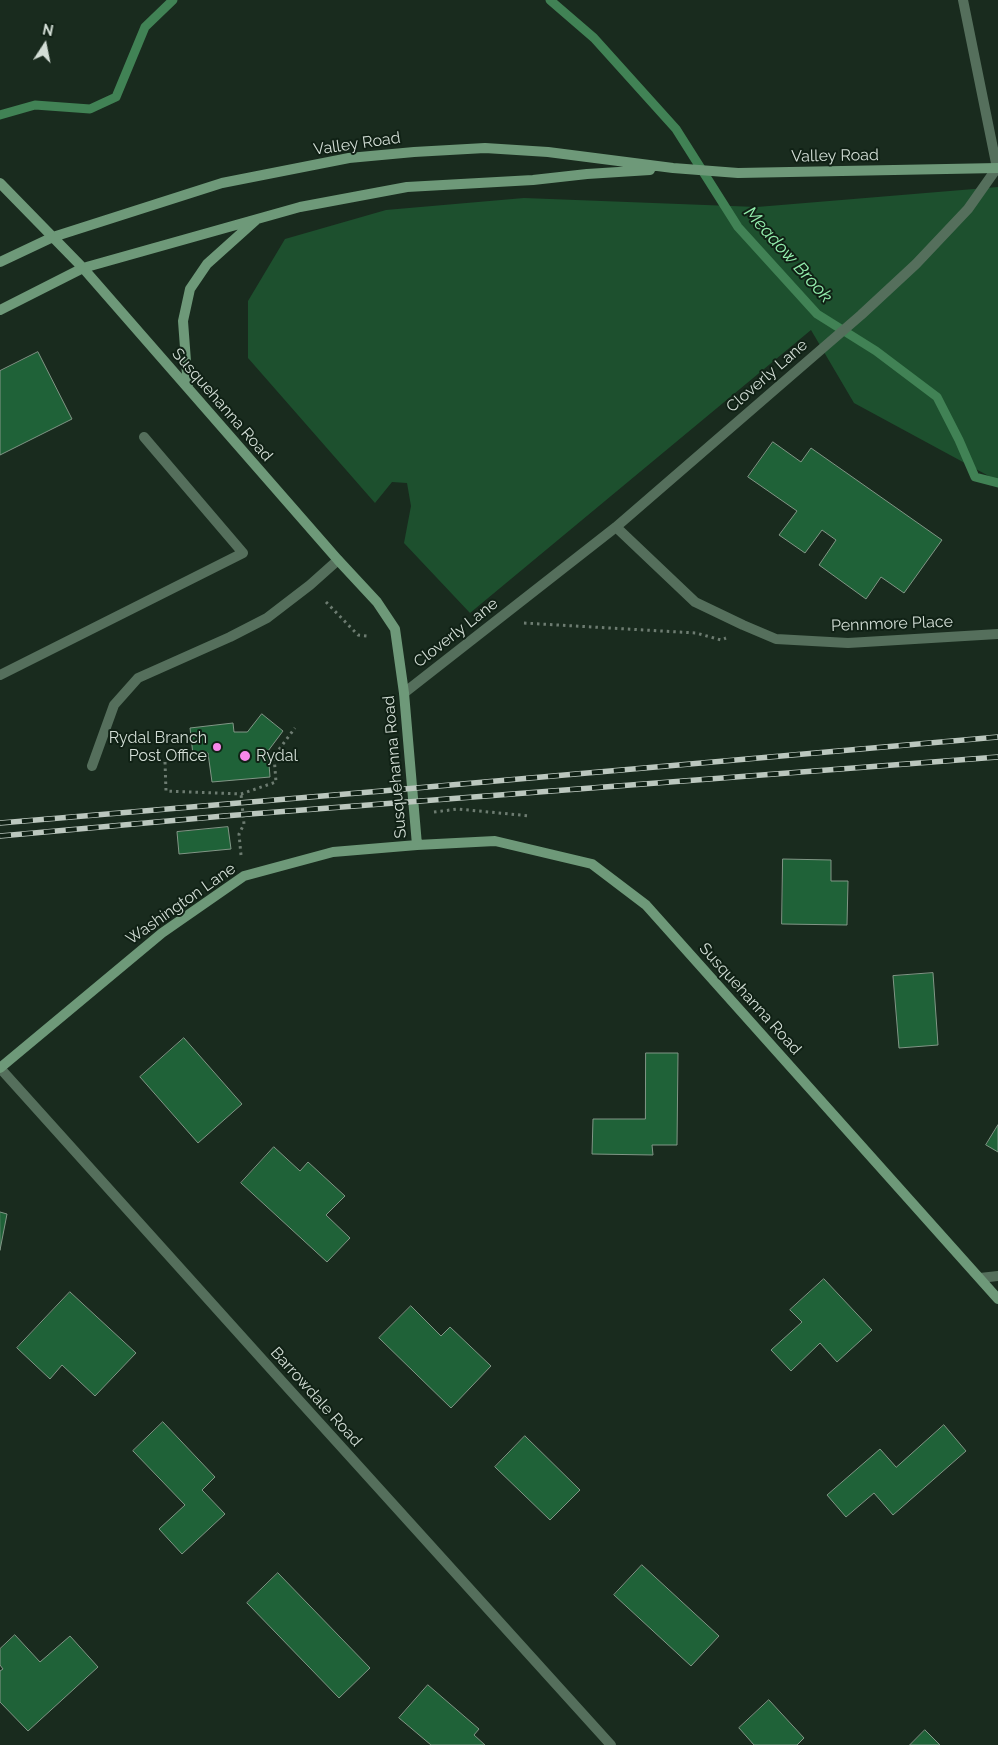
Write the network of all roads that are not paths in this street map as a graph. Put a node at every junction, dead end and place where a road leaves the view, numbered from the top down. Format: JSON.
{"nodes":[{"id":1,"x":963,"y":0,"type":"edge"},
{"id":2,"x":673,"y":168,"type":"junction"},
{"id":3,"x":998,"y":168,"type":"edge"},
{"id":4,"x":0,"y":183,"type":"edge"},
{"id":5,"x":258,"y":219,"type":"junction"},
{"id":6,"x":53,"y":238,"type":"junction"},
{"id":7,"x":0,"y":262,"type":"edge"},
{"id":8,"x":83,"y":268,"type":"junction"},
{"id":9,"x":0,"y":310,"type":"edge"},
{"id":10,"x":188,"y":388,"type":"junction"},
{"id":11,"x":144,"y":437,"type":"dead end"},
{"id":12,"x":616,"y":527,"type":"junction"},
{"id":13,"x":338,"y":560,"type":"junction"},
{"id":14,"x":998,"y":634,"type":"edge"},
{"id":15,"x":0,"y":675,"type":"edge"},
{"id":16,"x":404,"y":693,"type":"junction"},
{"id":17,"x":92,"y":766,"type":"dead end"},
{"id":18,"x":417,"y":845,"type":"junction"},
{"id":19,"x":0,"y":1068,"type":"edge"},
{"id":20,"x":998,"y":1276,"type":"edge"},
{"id":21,"x":980,"y":1278,"type":"junction"},
{"id":22,"x":998,"y":1299,"type":"edge"},
{"id":23,"x":611,"y":1745,"type":"edge"}],
"edges":[{"from":1,"to":3,"type":"street"},
{"from":2,"to":3,"type":"main road","name":"Valley Road"},
{"from":2,"to":5,"type":"main road","name":"Valley Road"},
{"from":2,"to":6,"type":"main road","name":"Valley Road"},
{"from":3,"to":12,"type":"street","name":"Cloverly Lane"},
{"from":4,"to":6,"type":"main road","name":"Susquehanna Road"},
{"from":5,"to":8,"type":"main road","name":"Valley Road"},
{"from":5,"to":10,"type":"main road"},
{"from":6,"to":7,"type":"main road","name":"Valley Road"},
{"from":6,"to":8,"type":"main road","name":"Susquehanna Road"},
{"from":8,"to":9,"type":"main road","name":"Valley Road"},
{"from":8,"to":10,"type":"main road","name":"Susquehanna Road"},
{"from":10,"to":13,"type":"main road","name":"Susquehanna Road"},
{"from":11,"to":15,"type":"street"},
{"from":12,"to":14,"type":"street","name":"Pennmore Place"},
{"from":12,"to":16,"type":"street","name":"Cloverly Lane"},
{"from":13,"to":16,"type":"main road","name":"Susquehanna Road"},
{"from":13,"to":17,"type":"street"},
{"from":16,"to":18,"type":"main road","name":"Susquehanna Road"},
{"from":18,"to":19,"type":"main road","name":"Washington Lane"},
{"from":18,"to":21,"type":"main road","name":"Susquehanna Road"},
{"from":19,"to":23,"type":"street","name":"Barrowdale Road"},
{"from":20,"to":21,"type":"street"},
{"from":21,"to":22,"type":"main road","name":"Susquehanna Road"}]}
